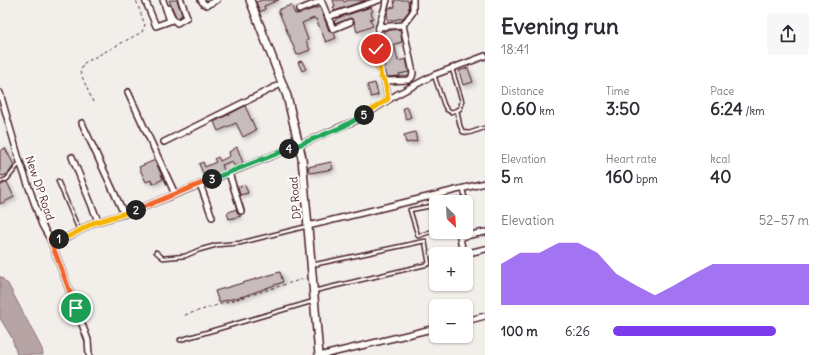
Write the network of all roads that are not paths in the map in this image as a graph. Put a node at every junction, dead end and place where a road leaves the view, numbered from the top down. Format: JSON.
{"nodes":[{"id":1,"x":145,"y":0,"type":"edge"},
{"id":2,"x":164,"y":0,"type":"edge"},
{"id":3,"x":181,"y":0,"type":"edge"},
{"id":4,"x":202,"y":0,"type":"edge"},
{"id":5,"x":217,"y":0,"type":"edge"},
{"id":6,"x":250,"y":0,"type":"edge"},
{"id":7,"x":321,"y":0,"type":"edge"},
{"id":8,"x":379,"y":0,"type":"edge"},
{"id":9,"x":387,"y":0,"type":"edge"},
{"id":10,"x":413,"y":0,"type":"edge"},
{"id":11,"x":299,"y":10,"type":"dead end"},
{"id":12,"x":328,"y":17,"type":"junction"},
{"id":13,"x":350,"y":22,"type":"dead end"},
{"id":14,"x":403,"y":25,"type":"junction"},
{"id":15,"x":379,"y":27,"type":"junction"},
{"id":16,"x":485,"y":56,"type":"edge"},
{"id":17,"x":452,"y":68,"type":"junction"},
{"id":18,"x":434,"y":75,"type":"junction"},
{"id":19,"x":385,"y":81,"type":"junction"},
{"id":20,"x":284,"y":86,"type":"junction"},
{"id":21,"x":128,"y":92,"type":"dead end"},
{"id":22,"x":0,"y":94,"type":"edge"},
{"id":23,"x":388,"y":99,"type":"junction"},
{"id":24,"x":457,"y":110,"type":"junction"},
{"id":25,"x":82,"y":123,"type":"dead end"},
{"id":26,"x":484,"y":128,"type":"dead end"},
{"id":27,"x":164,"y":142,"type":"dead end"},
{"id":28,"x":299,"y":145,"type":"junction"},
{"id":29,"x":72,"y":157,"type":"dead end"},
{"id":30,"x":20,"y":163,"type":"junction"},
{"id":31,"x":229,"y":173,"type":"junction"},
{"id":32,"x":58,"y":181,"type":"dead end"},
{"id":33,"x":0,"y":182,"type":"edge"},
{"id":34,"x":485,"y":183,"type":"edge"},
{"id":35,"x":200,"y":184,"type":"junction"},
{"id":36,"x":463,"y":188,"type":"junction"},
{"id":37,"x":175,"y":194,"type":"junction"},
{"id":38,"x":465,"y":195,"type":"edge"},
{"id":39,"x":429,"y":206,"type":"edge"},
{"id":40,"x":241,"y":211,"type":"dead end"},
{"id":41,"x":124,"y":214,"type":"junction"},
{"id":42,"x":212,"y":217,"type":"dead end"},
{"id":43,"x":98,"y":221,"type":"junction"},
{"id":44,"x":308,"y":226,"type":"junction"},
{"id":45,"x":79,"y":231,"type":"junction"},
{"id":46,"x":429,"y":232,"type":"edge"},
{"id":47,"x":485,"y":232,"type":"edge"},
{"id":48,"x":50,"y":239,"type":"junction"},
{"id":49,"x":462,"y":247,"type":"edge"},
{"id":50,"x":485,"y":249,"type":"edge"},
{"id":51,"x":156,"y":252,"type":"dead end"},
{"id":52,"x":473,"y":252,"type":"edge"},
{"id":53,"x":312,"y":265,"type":"junction"},
{"id":54,"x":314,"y":291,"type":"junction"},
{"id":55,"x":314,"y":301,"type":"junction"},
{"id":56,"x":485,"y":316,"type":"edge"},
{"id":57,"x":473,"y":319,"type":"edge"},
{"id":58,"x":429,"y":330,"type":"edge"},
{"id":59,"x":180,"y":340,"type":"dead end"},
{"id":60,"x":89,"y":355,"type":"edge"},
{"id":61,"x":319,"y":355,"type":"edge"},
{"id":62,"x":323,"y":355,"type":"edge"}],
"edges":[{"from":1,"to":2,"type":"street"},
{"from":2,"to":3,"type":"street"},
{"from":4,"to":5,"type":"street"},
{"from":6,"to":20,"type":"street","name":"DP Road"},
{"from":7,"to":11,"type":"street"},
{"from":7,"to":12,"type":"street"},
{"from":8,"to":12,"type":"street"},
{"from":9,"to":15,"type":"street"},
{"from":10,"to":14,"type":"street"},
{"from":12,"to":13,"type":"street"},
{"from":14,"to":15,"type":"street"},
{"from":14,"to":19,"type":"street"},
{"from":15,"to":19,"type":"street"},
{"from":16,"to":17,"type":"street"},
{"from":17,"to":18,"type":"street"},
{"from":17,"to":24,"type":"lane"},
{"from":18,"to":23,"type":"street"},
{"from":18,"to":24,"type":"lane"},
{"from":19,"to":23,"type":"street"},
{"from":20,"to":27,"type":"street"},
{"from":20,"to":28,"type":"street","name":"DP Road"},
{"from":21,"to":37,"type":"street"},
{"from":22,"to":30,"type":"street","name":"New DP Road"},
{"from":23,"to":28,"type":"street"},
{"from":24,"to":26,"type":"lane"},
{"from":25,"to":41,"type":"street"},
{"from":28,"to":31,"type":"street"},
{"from":28,"to":44,"type":"street","name":"DP Road"},
{"from":29,"to":43,"type":"street"},
{"from":30,"to":33,"type":"lane"},
{"from":30,"to":48,"type":"street","name":"New DP Road"},
{"from":31,"to":35,"type":"street"},
{"from":31,"to":40,"type":"street"},
{"from":32,"to":45,"type":"lane"},
{"from":34,"to":36,"type":"street"},
{"from":35,"to":37,"type":"street"},
{"from":35,"to":42,"type":"street"},
{"from":36,"to":38,"type":"lane"},
{"from":36,"to":44,"type":"street"},
{"from":37,"to":41,"type":"street"},
{"from":39,"to":46,"type":"lane"},
{"from":41,"to":43,"type":"street"},
{"from":43,"to":45,"type":"street"},
{"from":44,"to":51,"type":"lane"},
{"from":44,"to":53,"type":"street","name":"DP Road"},
{"from":45,"to":48,"type":"street"},
{"from":47,"to":49,"type":"street"},
{"from":48,"to":60,"type":"street","name":"New DP Road"},
{"from":50,"to":52,"type":"street"},
{"from":53,"to":54,"type":"street","name":"DP Road"},
{"from":53,"to":54,"type":"lane"},
{"from":54,"to":55,"type":"street","name":"DP Road"},
{"from":55,"to":59,"type":"lane"},
{"from":55,"to":61,"type":"street","name":"DP Road"},
{"from":56,"to":57,"type":"street"},
{"from":58,"to":62,"type":"street"}]}
